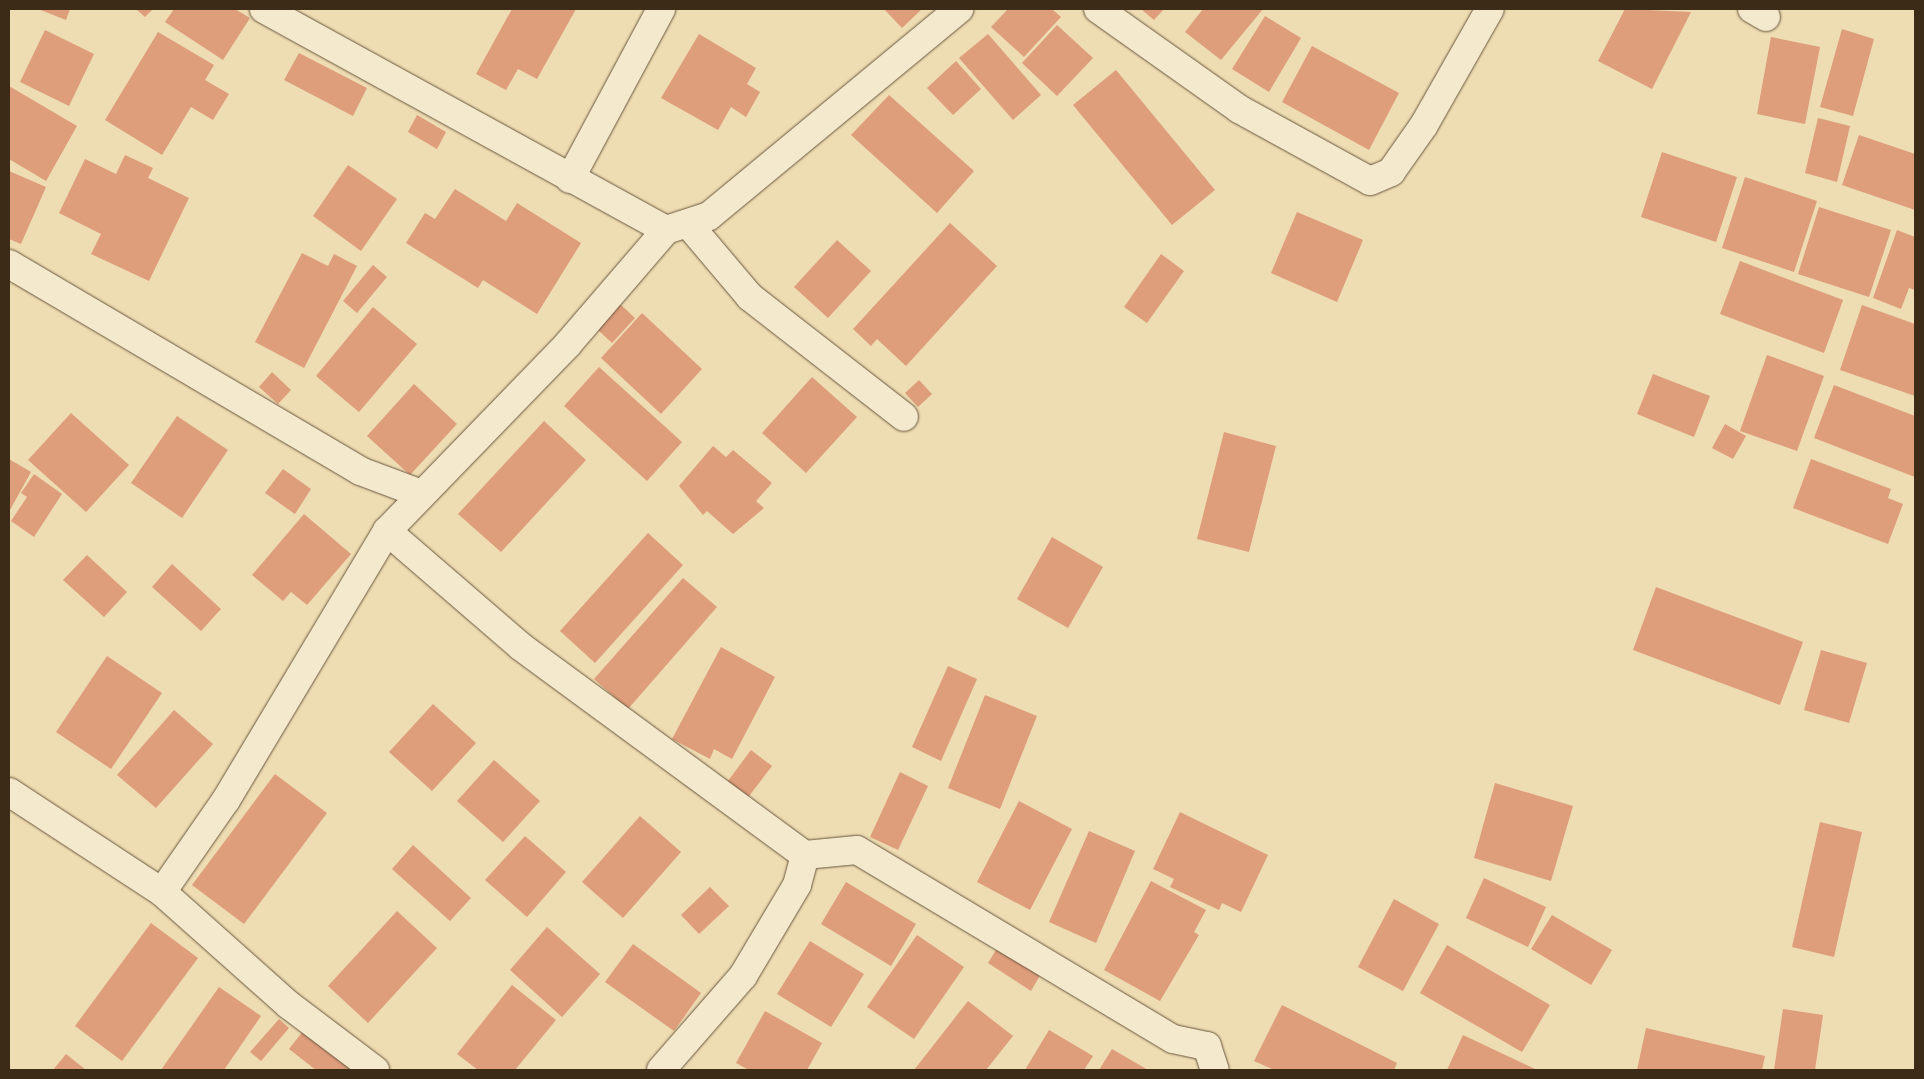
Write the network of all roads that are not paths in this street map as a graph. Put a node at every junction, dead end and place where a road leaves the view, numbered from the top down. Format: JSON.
{"nodes":[{"id":1,"x":264,"y":9,"type":"edge"},
{"id":2,"x":661,"y":9,"type":"edge"},
{"id":3,"x":959,"y":9,"type":"edge"},
{"id":4,"x":1098,"y":9,"type":"edge"},
{"id":5,"x":1490,"y":9,"type":"edge"},
{"id":6,"x":570,"y":179,"type":"junction"},
{"id":7,"x":678,"y":228,"type":"junction"},
{"id":8,"x":9,"y":264,"type":"edge"},
{"id":9,"x":904,"y":417,"type":"dead end"},
{"id":10,"x":422,"y":494,"type":"junction"},
{"id":11,"x":387,"y":531,"type":"junction"},
{"id":12,"x":9,"y":792,"type":"edge"},
{"id":13,"x":805,"y":855,"type":"junction"},
{"id":14,"x":162,"y":892,"type":"junction"},
{"id":15,"x":375,"y":1070,"type":"edge"},
{"id":16,"x":661,"y":1070,"type":"edge"},
{"id":17,"x":1215,"y":1070,"type":"edge"}],
"edges":[{"from":1,"to":6,"type":"street"},
{"from":2,"to":6,"type":"street"},
{"from":3,"to":7,"type":"street"},
{"from":4,"to":5,"type":"street"},
{"from":6,"to":7,"type":"street"},
{"from":7,"to":9,"type":"street"},
{"from":7,"to":10,"type":"street"},
{"from":8,"to":10,"type":"street"},
{"from":10,"to":11,"type":"street"},
{"from":11,"to":13,"type":"street"},
{"from":11,"to":14,"type":"street"},
{"from":12,"to":14,"type":"street"},
{"from":13,"to":16,"type":"street"},
{"from":13,"to":17,"type":"street"},
{"from":14,"to":15,"type":"street"}]}
